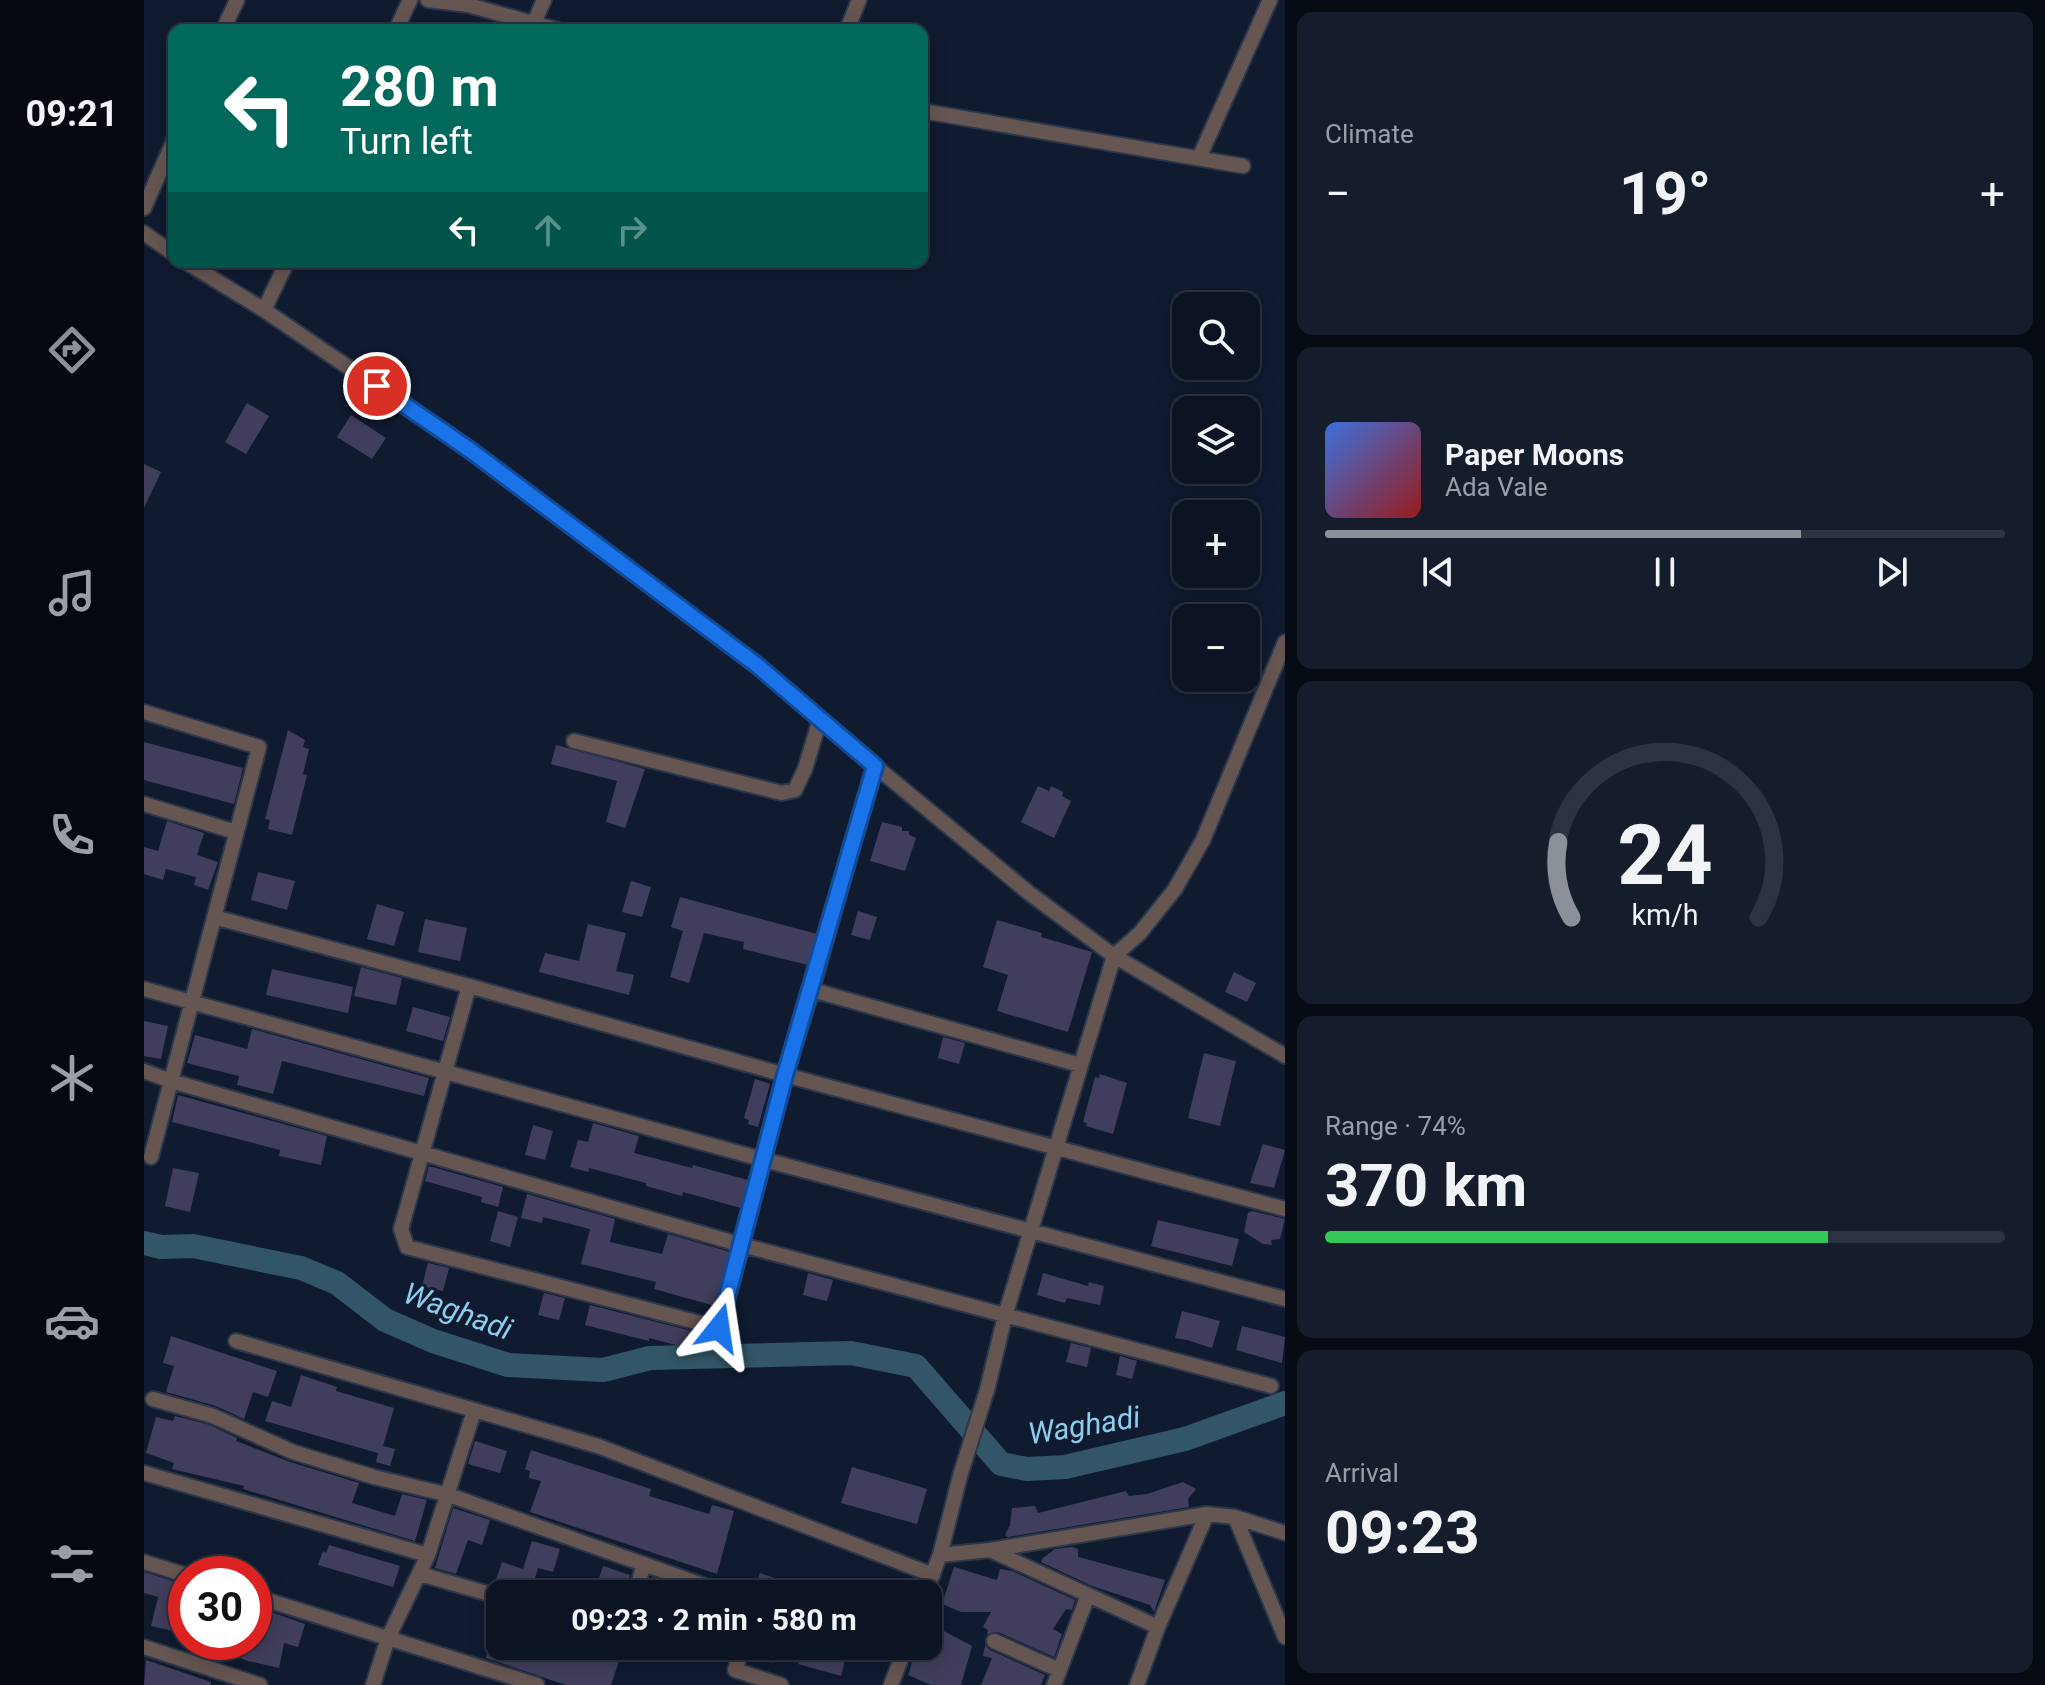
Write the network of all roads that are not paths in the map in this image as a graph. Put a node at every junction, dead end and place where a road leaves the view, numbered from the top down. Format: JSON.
{"nodes":[{"id":1,"x":237,"y":0,"type":"edge"},
{"id":2,"x":410,"y":0,"type":"edge"},
{"id":3,"x":428,"y":0,"type":"edge"},
{"id":4,"x":544,"y":0,"type":"edge"},
{"id":5,"x":859,"y":0,"type":"edge"},
{"id":6,"x":1270,"y":0,"type":"edge"},
{"id":7,"x":534,"y":23,"type":"junction"},
{"id":8,"x":226,"y":24,"type":"edge"},
{"id":9,"x":399,"y":24,"type":"edge"},
{"id":10,"x":537,"y":24,"type":"edge"},
{"id":11,"x":849,"y":24,"type":"edge"},
{"id":12,"x":928,"y":112,"type":"edge"},
{"id":13,"x":168,"y":154,"type":"edge"},
{"id":14,"x":1199,"y":158,"type":"junction"},
{"id":15,"x":1243,"y":166,"type":"dead end"},
{"id":16,"x":144,"y":208,"type":"edge"},
{"id":17,"x":144,"y":233,"type":"edge"},
{"id":18,"x":168,"y":250,"type":"edge"},
{"id":19,"x":196,"y":268,"type":"edge"},
{"id":20,"x":284,"y":268,"type":"edge"},
{"id":21,"x":264,"y":310,"type":"junction"},
{"id":22,"x":1285,"y":642,"type":"edge"},
{"id":23,"x":144,"y":712,"type":"edge"},
{"id":24,"x":820,"y":719,"type":"junction"},
{"id":25,"x":574,"y":741,"type":"dead end"},
{"id":26,"x":875,"y":766,"type":"junction"},
{"id":27,"x":144,"y":804,"type":"edge"},
{"id":28,"x":236,"y":832,"type":"junction"},
{"id":29,"x":214,"y":917,"type":"junction"},
{"id":30,"x":1114,"y":956,"type":"junction"},
{"id":31,"x":469,"y":986,"type":"junction"},
{"id":32,"x":144,"y":989,"type":"edge"},
{"id":33,"x":812,"y":990,"type":"junction"},
{"id":34,"x":190,"y":1004,"type":"junction"},
{"id":35,"x":1285,"y":1056,"type":"edge"},
{"id":36,"x":1080,"y":1065,"type":"junction"},
{"id":37,"x":144,"y":1071,"type":"edge"},
{"id":38,"x":445,"y":1071,"type":"junction"},
{"id":39,"x":785,"y":1075,"type":"junction"},
{"id":40,"x":171,"y":1081,"type":"junction"},
{"id":41,"x":1055,"y":1146,"type":"junction"},
{"id":42,"x":422,"y":1154,"type":"junction"},
{"id":43,"x":151,"y":1157,"type":"dead end"},
{"id":44,"x":765,"y":1160,"type":"junction"},
{"id":45,"x":1285,"y":1209,"type":"edge"},
{"id":46,"x":1031,"y":1230,"type":"junction"},
{"id":47,"x":742,"y":1245,"type":"junction"},
{"id":48,"x":1285,"y":1299,"type":"edge"},
{"id":49,"x":1005,"y":1316,"type":"junction"},
{"id":50,"x":236,"y":1341,"type":"dead end"},
{"id":51,"x":1271,"y":1386,"type":"dead end"},
{"id":52,"x":153,"y":1399,"type":"dead end"},
{"id":53,"x":474,"y":1411,"type":"junction"},
{"id":54,"x":144,"y":1473,"type":"edge"},
{"id":55,"x":449,"y":1495,"type":"junction"},
{"id":56,"x":1207,"y":1514,"type":"junction"},
{"id":57,"x":1235,"y":1517,"type":"junction"},
{"id":58,"x":1285,"y":1533,"type":"edge"},
{"id":59,"x":990,"y":1550,"type":"junction"},
{"id":60,"x":428,"y":1555,"type":"junction"},
{"id":61,"x":940,"y":1555,"type":"junction"},
{"id":62,"x":144,"y":1562,"type":"edge"},
{"id":63,"x":644,"y":1564,"type":"junction"},
{"id":64,"x":168,"y":1569,"type":"edge"},
{"id":65,"x":420,"y":1574,"type":"junction"},
{"id":66,"x":933,"y":1575,"type":"junction"},
{"id":67,"x":639,"y":1580,"type":"edge"},
{"id":68,"x":689,"y":1580,"type":"edge"},
{"id":69,"x":931,"y":1580,"type":"edge"},
{"id":70,"x":486,"y":1593,"type":"edge"},
{"id":71,"x":1088,"y":1595,"type":"junction"},
{"id":72,"x":272,"y":1602,"type":"edge"},
{"id":73,"x":1281,"y":1621,"type":"edge"},
{"id":74,"x":1158,"y":1627,"type":"junction"},
{"id":75,"x":1285,"y":1637,"type":"edge"},
{"id":76,"x":388,"y":1638,"type":"junction"},
{"id":77,"x":994,"y":1641,"type":"dead end"},
{"id":78,"x":144,"y":1647,"type":"edge"},
{"id":79,"x":738,"y":1660,"type":"edge"},
{"id":80,"x":901,"y":1660,"type":"edge"},
{"id":81,"x":1059,"y":1670,"type":"junction"},
{"id":82,"x":529,"y":1684,"type":"edge"},
{"id":83,"x":1141,"y":1684,"type":"edge"},
{"id":84,"x":260,"y":1685,"type":"edge"},
{"id":85,"x":373,"y":1685,"type":"edge"},
{"id":86,"x":781,"y":1685,"type":"edge"},
{"id":87,"x":891,"y":1685,"type":"edge"},
{"id":88,"x":1054,"y":1685,"type":"edge"}],
"edges":[{"from":1,"to":8,"type":"street"},
{"from":2,"to":9,"type":"street"},
{"from":3,"to":7,"type":"street"},
{"from":4,"to":7,"type":"street"},
{"from":5,"to":11,"type":"street"},
{"from":6,"to":14,"type":"street"},
{"from":7,"to":10,"type":"street"},
{"from":12,"to":14,"type":"street"},
{"from":13,"to":16,"type":"street"},
{"from":14,"to":15,"type":"street"},
{"from":17,"to":18,"type":"street"},
{"from":19,"to":21,"type":"street"},
{"from":20,"to":21,"type":"street"},
{"from":21,"to":24,"type":"street"},
{"from":22,"to":30,"type":"street"},
{"from":23,"to":28,"type":"street"},
{"from":24,"to":25,"type":"street"},
{"from":24,"to":26,"type":"street"},
{"from":26,"to":30,"type":"street"},
{"from":26,"to":33,"type":"street"},
{"from":27,"to":28,"type":"street"},
{"from":28,"to":29,"type":"street"},
{"from":29,"to":31,"type":"street"},
{"from":29,"to":34,"type":"street"},
{"from":30,"to":35,"type":"street"},
{"from":30,"to":36,"type":"street"},
{"from":31,"to":38,"type":"street"},
{"from":31,"to":39,"type":"street"},
{"from":32,"to":34,"type":"street"},
{"from":33,"to":36,"type":"street"},
{"from":33,"to":39,"type":"street"},
{"from":34,"to":38,"type":"street"},
{"from":34,"to":40,"type":"street"},
{"from":36,"to":41,"type":"street"},
{"from":37,"to":40,"type":"street"},
{"from":38,"to":42,"type":"street"},
{"from":38,"to":44,"type":"street"},
{"from":39,"to":41,"type":"street"},
{"from":39,"to":44,"type":"street"},
{"from":40,"to":42,"type":"street"},
{"from":40,"to":43,"type":"street"},
{"from":41,"to":45,"type":"street"},
{"from":41,"to":46,"type":"street"},
{"from":42,"to":47,"type":"street"},
{"from":42,"to":47,"type":"street"},
{"from":44,"to":46,"type":"street"},
{"from":44,"to":47,"type":"street"},
{"from":46,"to":48,"type":"street"},
{"from":46,"to":49,"type":"street"},
{"from":47,"to":49,"type":"street"},
{"from":49,"to":51,"type":"street"},
{"from":49,"to":61,"type":"street"},
{"from":50,"to":53,"type":"street"},
{"from":52,"to":55,"type":"street"},
{"from":53,"to":55,"type":"street"},
{"from":53,"to":66,"type":"street"},
{"from":54,"to":60,"type":"street"},
{"from":55,"to":60,"type":"street"},
{"from":55,"to":63,"type":"street"},
{"from":56,"to":57,"type":"street"},
{"from":56,"to":59,"type":"street"},
{"from":56,"to":74,"type":"street"},
{"from":57,"to":58,"type":"street"},
{"from":57,"to":73,"type":"street"},
{"from":59,"to":61,"type":"street"},
{"from":59,"to":71,"type":"street"},
{"from":60,"to":65,"type":"street"},
{"from":61,"to":66,"type":"street"},
{"from":62,"to":64,"type":"street"},
{"from":63,"to":67,"type":"street"},
{"from":63,"to":68,"type":"street"},
{"from":65,"to":70,"type":"street"},
{"from":65,"to":76,"type":"street"},
{"from":66,"to":69,"type":"street"},
{"from":71,"to":74,"type":"street"},
{"from":71,"to":81,"type":"street"},
{"from":72,"to":76,"type":"street"},
{"from":73,"to":75,"type":"street"},
{"from":74,"to":83,"type":"street"},
{"from":76,"to":82,"type":"street"},
{"from":76,"to":85,"type":"street"},
{"from":77,"to":81,"type":"street"},
{"from":78,"to":84,"type":"street"},
{"from":79,"to":86,"type":"street"},
{"from":80,"to":87,"type":"street"},
{"from":81,"to":88,"type":"street"}]}
